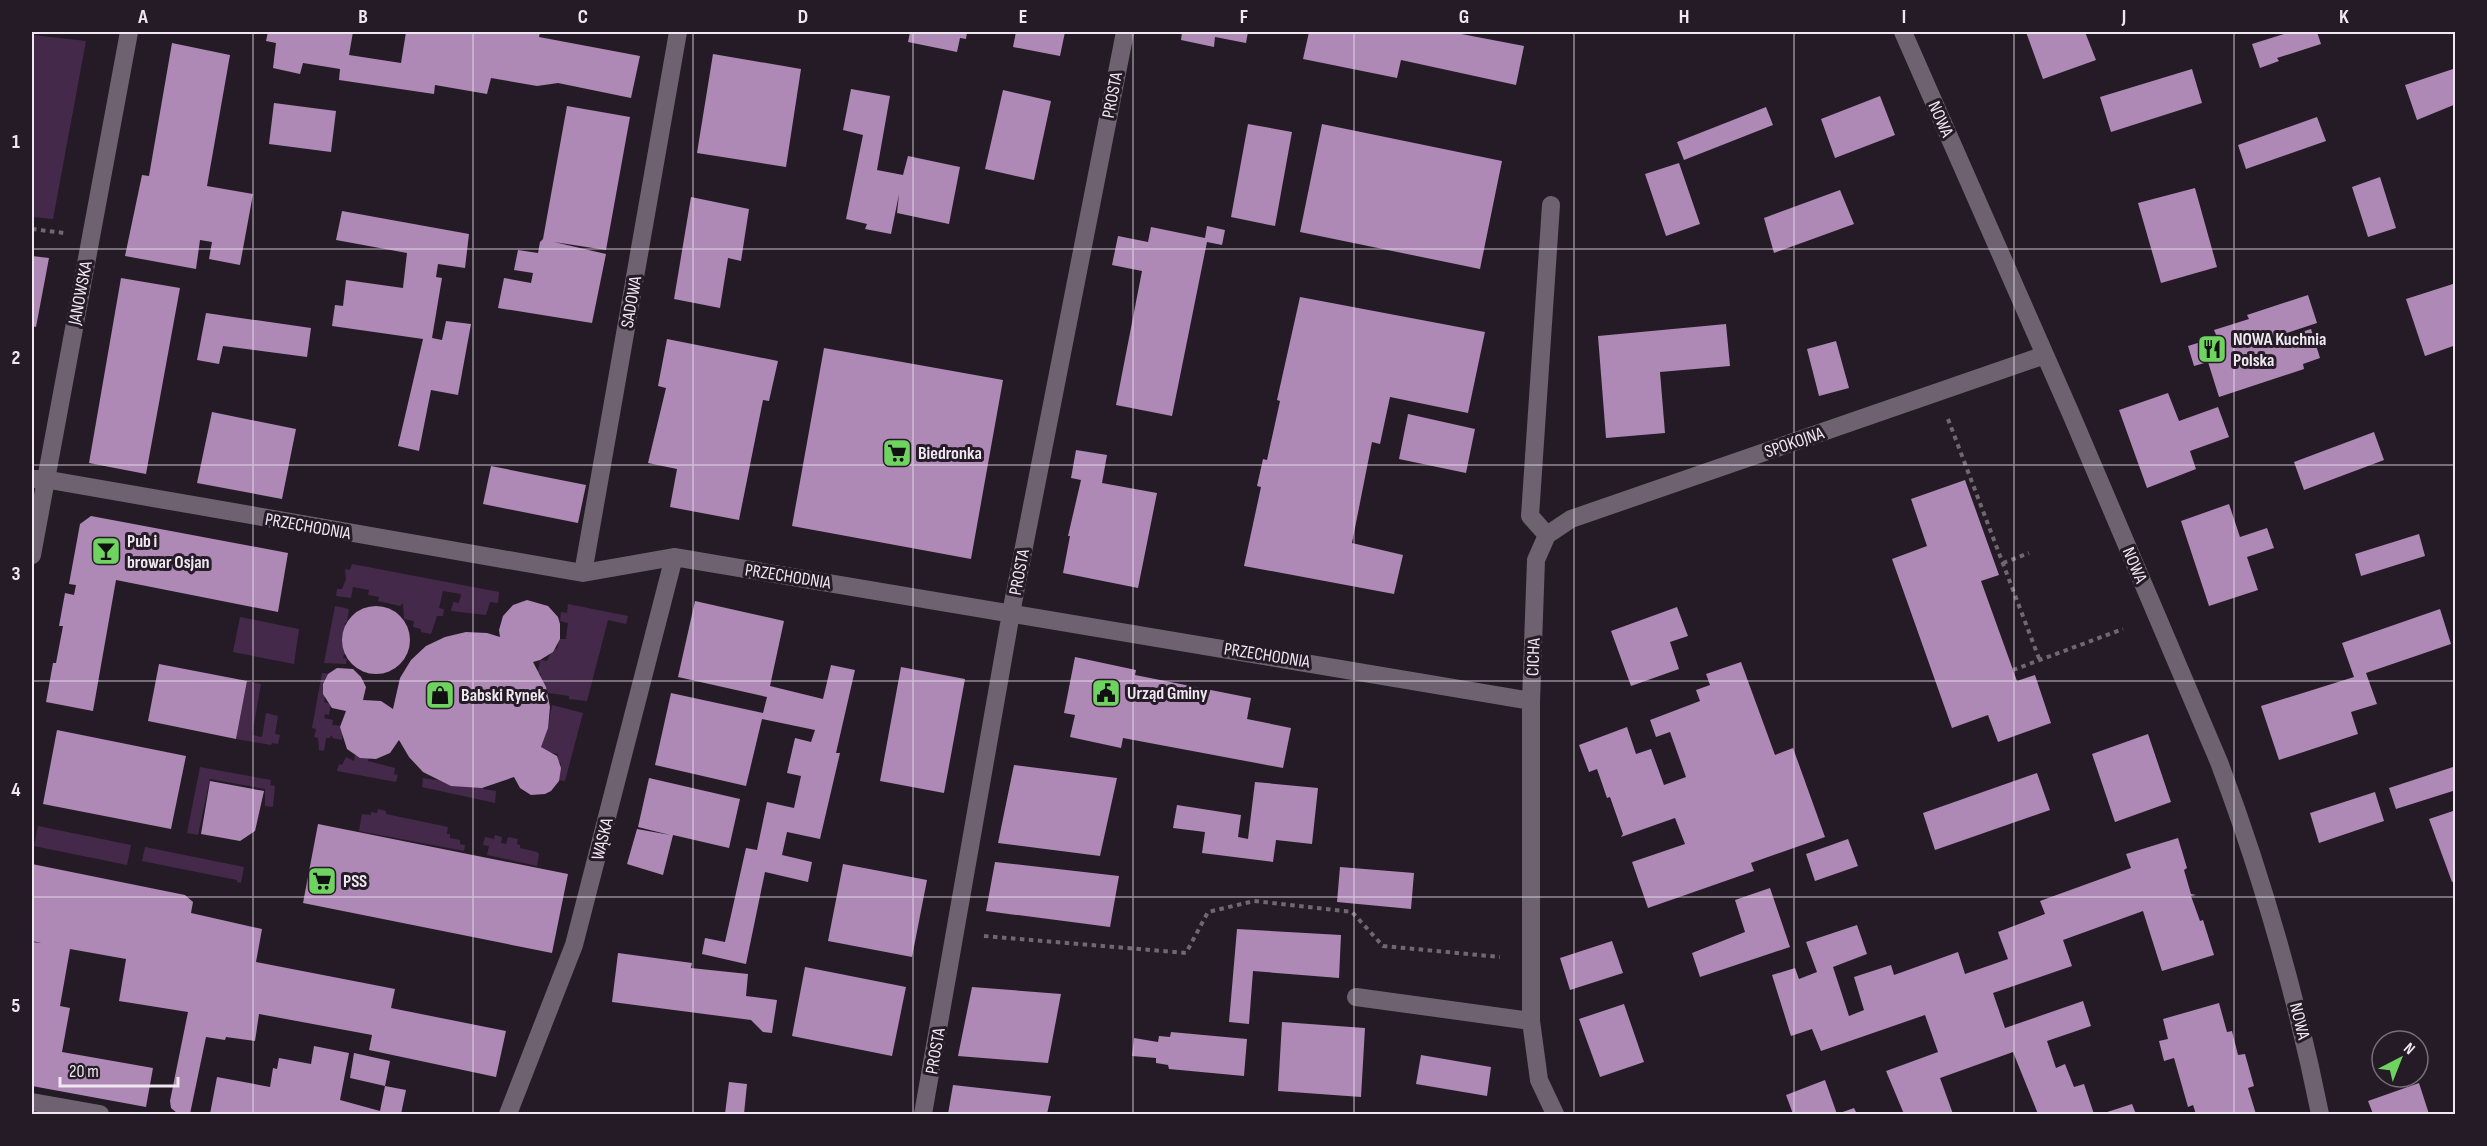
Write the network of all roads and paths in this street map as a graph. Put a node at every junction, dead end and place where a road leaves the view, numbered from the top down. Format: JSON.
{"nodes":[{"id":1,"x":129,"y":32,"type":"edge"},
{"id":2,"x":678,"y":32,"type":"edge"},
{"id":3,"x":1125,"y":32,"type":"edge"},
{"id":4,"x":1903,"y":32,"type":"edge"},
{"id":5,"x":1551,"y":205,"type":"dead end"},
{"id":6,"x":2045,"y":355,"type":"junction"},
{"id":7,"x":1937,"y":393,"type":"junction"},
{"id":8,"x":38,"y":479,"type":"edge"},
{"id":9,"x":1547,"y":535,"type":"junction"},
{"id":10,"x":2029,"y":553,"type":"dead end"},
{"id":11,"x":32,"y":555,"type":"edge"},
{"id":12,"x":674,"y":557,"type":"junction"},
{"id":13,"x":2003,"y":563,"type":"junction"},
{"id":14,"x":583,"y":573,"type":"junction"},
{"id":15,"x":1011,"y":613,"type":"junction"},
{"id":16,"x":2123,"y":629,"type":"dead end"},
{"id":17,"x":2040,"y":661,"type":"junction"},
{"id":18,"x":2013,"y":670,"type":"dead end"},
{"id":19,"x":1531,"y":701,"type":"junction"},
{"id":20,"x":957,"y":933,"type":"junction"},
{"id":21,"x":1531,"y":960,"type":"junction"},
{"id":22,"x":1356,"y":997,"type":"dead end"},
{"id":23,"x":1531,"y":1021,"type":"junction"},
{"id":24,"x":32,"y":1102,"type":"edge"},
{"id":25,"x":100,"y":1114,"type":"edge"},
{"id":26,"x":508,"y":1114,"type":"edge"},
{"id":27,"x":923,"y":1114,"type":"edge"},
{"id":28,"x":1555,"y":1114,"type":"edge"},
{"id":29,"x":2320,"y":1114,"type":"edge"}],
"edges":[{"from":1,"to":8,"type":"street","name":"JANOWSKA"},
{"from":2,"to":14,"type":"street","name":"SADOWA"},
{"from":3,"to":15,"type":"street","name":"PROSTA"},
{"from":4,"to":6,"type":"street","name":"NOWA"},
{"from":5,"to":9,"type":"street"},
{"from":6,"to":7,"type":"street","name":"SPOKOJNA"},
{"from":6,"to":29,"type":"street","name":"NOWA"},
{"from":7,"to":9,"type":"street","name":"SPOKOJNA"},
{"from":7,"to":13,"type":"path"},
{"from":8,"to":11,"type":"street","name":"JANOWSKA"},
{"from":8,"to":14,"type":"street","name":"PRZECHODNIA"},
{"from":9,"to":19,"type":"street","name":"CICHA"},
{"from":10,"to":13,"type":"path"},
{"from":12,"to":14,"type":"street","name":"PRZECHODNIA"},
{"from":12,"to":15,"type":"street","name":"PRZECHODNIA"},
{"from":12,"to":26,"type":"street","name":"WĄSKA"},
{"from":13,"to":17,"type":"path"},
{"from":15,"to":19,"type":"street","name":"PRZECHODNIA"},
{"from":15,"to":20,"type":"street","name":"PROSTA"},
{"from":16,"to":17,"type":"path"},
{"from":17,"to":18,"type":"path"},
{"from":19,"to":21,"type":"street","name":"CICHA"},
{"from":20,"to":21,"type":"path"},
{"from":20,"to":27,"type":"street","name":"PROSTA"},
{"from":21,"to":23,"type":"street","name":"CICHA"},
{"from":22,"to":23,"type":"street"},
{"from":23,"to":28,"type":"street","name":"CICHA"},
{"from":24,"to":25,"type":"street"}]}
